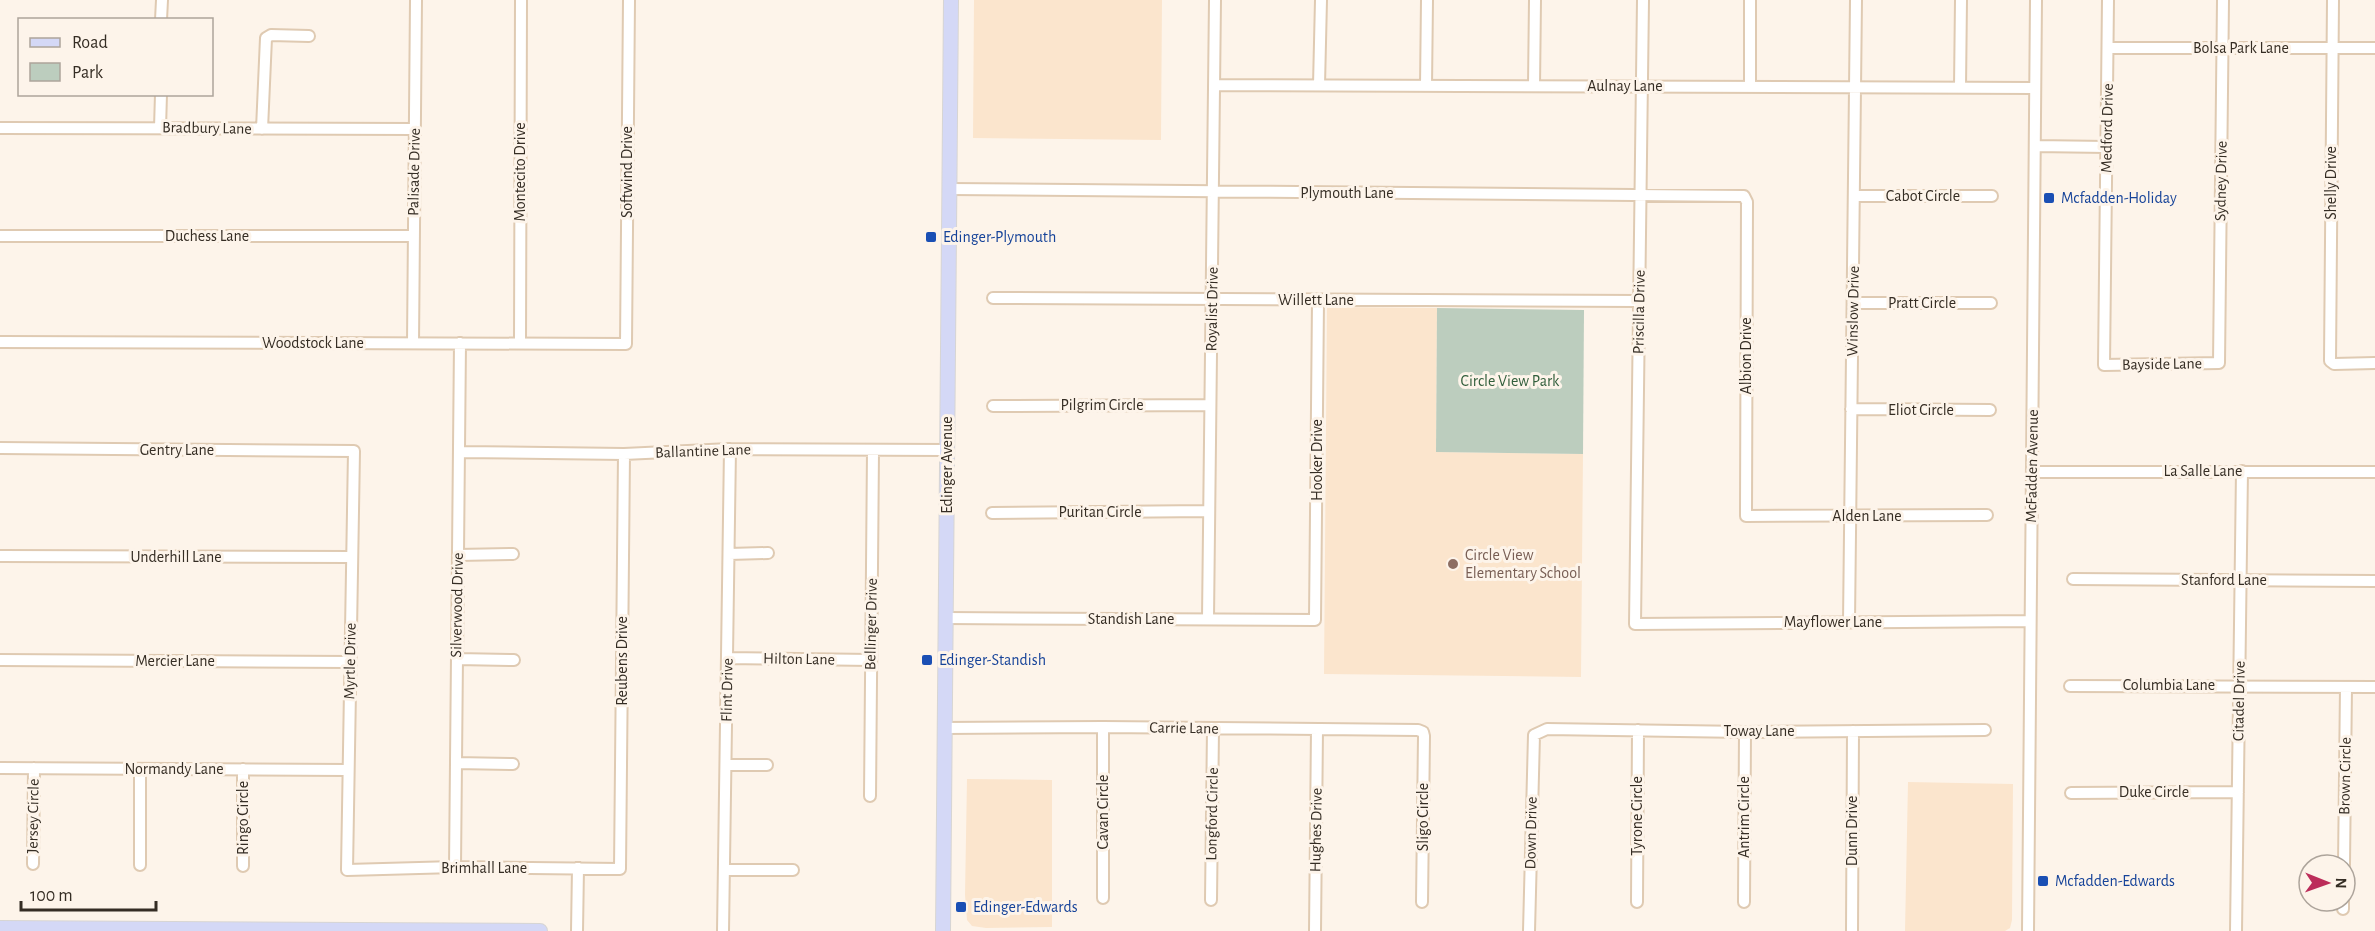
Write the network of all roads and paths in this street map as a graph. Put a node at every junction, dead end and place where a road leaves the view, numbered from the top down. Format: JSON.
{"nodes":[{"id":1,"x":162,"y":0,"type":"edge"},
{"id":2,"x":416,"y":0,"type":"edge"},
{"id":3,"x":521,"y":0,"type":"edge"},
{"id":4,"x":628,"y":0,"type":"edge"},
{"id":5,"x":951,"y":0,"type":"edge"},
{"id":6,"x":1215,"y":0,"type":"edge"},
{"id":7,"x":1321,"y":0,"type":"edge"},
{"id":8,"x":1427,"y":0,"type":"edge"},
{"id":9,"x":1534,"y":0,"type":"edge"},
{"id":10,"x":1642,"y":0,"type":"edge"},
{"id":11,"x":1750,"y":0,"type":"edge"},
{"id":12,"x":1856,"y":0,"type":"edge"},
{"id":13,"x":1961,"y":0,"type":"edge"},
{"id":14,"x":2036,"y":0,"type":"edge"},
{"id":15,"x":2108,"y":0,"type":"edge"},
{"id":16,"x":2223,"y":0,"type":"edge"},
{"id":17,"x":2333,"y":0,"type":"edge"},
{"id":18,"x":161,"y":18,"type":"edge"},
{"id":19,"x":309,"y":36,"type":"dead end"},
{"id":20,"x":2108,"y":48,"type":"junction"},
{"id":21,"x":2223,"y":48,"type":"junction"},
{"id":22,"x":2332,"y":48,"type":"junction"},
{"id":23,"x":2375,"y":48,"type":"edge"},
{"id":24,"x":1215,"y":85,"type":"junction"},
{"id":25,"x":1319,"y":86,"type":"junction"},
{"id":26,"x":1426,"y":86,"type":"junction"},
{"id":27,"x":1534,"y":86,"type":"junction"},
{"id":28,"x":1642,"y":87,"type":"junction"},
{"id":29,"x":1750,"y":87,"type":"junction"},
{"id":30,"x":1855,"y":87,"type":"junction"},
{"id":31,"x":1960,"y":87,"type":"junction"},
{"id":32,"x":2035,"y":87,"type":"junction"},
{"id":33,"x":160,"y":96,"type":"edge"},
{"id":34,"x":0,"y":128,"type":"edge"},
{"id":35,"x":160,"y":128,"type":"junction"},
{"id":36,"x":262,"y":129,"type":"junction"},
{"id":37,"x":415,"y":129,"type":"junction"},
{"id":38,"x":2035,"y":146,"type":"junction"},
{"id":39,"x":2106,"y":147,"type":"junction"},
{"id":40,"x":949,"y":189,"type":"junction"},
{"id":41,"x":1213,"y":192,"type":"junction"},
{"id":42,"x":1640,"y":195,"type":"junction"},
{"id":43,"x":1744,"y":196,"type":"joint"},
{"id":44,"x":1854,"y":196,"type":"junction"},
{"id":45,"x":1992,"y":196,"type":"dead end"},
{"id":46,"x":0,"y":236,"type":"edge"},
{"id":47,"x":414,"y":236,"type":"junction"},
{"id":48,"x":993,"y":298,"type":"dead end"},
{"id":49,"x":1212,"y":300,"type":"junction"},
{"id":50,"x":1318,"y":301,"type":"junction"},
{"id":51,"x":1639,"y":301,"type":"junction"},
{"id":52,"x":1853,"y":303,"type":"junction"},
{"id":53,"x":1991,"y":303,"type":"dead end"},
{"id":54,"x":0,"y":342,"type":"edge"},
{"id":55,"x":413,"y":343,"type":"junction"},
{"id":56,"x":460,"y":343,"type":"junction"},
{"id":57,"x":520,"y":343,"type":"junction"},
{"id":58,"x":626,"y":344,"type":"joint"},
{"id":59,"x":2219,"y":363,"type":"joint"},
{"id":60,"x":2375,"y":363,"type":"edge"},
{"id":61,"x":2104,"y":365,"type":"joint"},
{"id":62,"x":1210,"y":405,"type":"junction"},
{"id":63,"x":993,"y":406,"type":"dead end"},
{"id":64,"x":1851,"y":409,"type":"junction"},
{"id":65,"x":1990,"y":410,"type":"dead end"},
{"id":66,"x":0,"y":448,"type":"edge"},
{"id":67,"x":730,"y":449,"type":"junction"},
{"id":68,"x":947,"y":450,"type":"junction"},
{"id":69,"x":354,"y":451,"type":"joint"},
{"id":70,"x":873,"y":451,"type":"junction"},
{"id":71,"x":459,"y":452,"type":"junction"},
{"id":72,"x":624,"y":454,"type":"junction"},
{"id":73,"x":2242,"y":471,"type":"junction"},
{"id":74,"x":2032,"y":472,"type":"junction"},
{"id":75,"x":2375,"y":472,"type":"edge"},
{"id":76,"x":1208,"y":511,"type":"junction"},
{"id":77,"x":992,"y":513,"type":"dead end"},
{"id":78,"x":1987,"y":515,"type":"dead end"},
{"id":79,"x":1746,"y":516,"type":"joint"},
{"id":80,"x":1850,"y":516,"type":"junction"},
{"id":81,"x":768,"y":553,"type":"dead end"},
{"id":82,"x":513,"y":554,"type":"dead end"},
{"id":83,"x":729,"y":554,"type":"junction"},
{"id":84,"x":458,"y":555,"type":"junction"},
{"id":85,"x":0,"y":556,"type":"edge"},
{"id":86,"x":352,"y":557,"type":"junction"},
{"id":87,"x":2073,"y":579,"type":"dead end"},
{"id":88,"x":2241,"y":580,"type":"junction"},
{"id":89,"x":2375,"y":581,"type":"edge"},
{"id":90,"x":946,"y":618,"type":"junction"},
{"id":91,"x":1208,"y":619,"type":"junction"},
{"id":92,"x":1315,"y":620,"type":"joint"},
{"id":93,"x":2030,"y":621,"type":"junction"},
{"id":94,"x":1849,"y":622,"type":"junction"},
{"id":95,"x":1635,"y":624,"type":"joint"},
{"id":96,"x":727,"y":658,"type":"junction"},
{"id":97,"x":457,"y":659,"type":"junction"},
{"id":98,"x":0,"y":660,"type":"edge"},
{"id":99,"x":514,"y":660,"type":"dead end"},
{"id":100,"x":871,"y":660,"type":"junction"},
{"id":101,"x":350,"y":663,"type":"junction"},
{"id":102,"x":2239,"y":685,"type":"junction"},
{"id":103,"x":2070,"y":686,"type":"dead end"},
{"id":104,"x":2346,"y":687,"type":"junction"},
{"id":105,"x":2375,"y":687,"type":"edge"},
{"id":106,"x":1103,"y":727,"type":"junction"},
{"id":107,"x":945,"y":728,"type":"junction"},
{"id":108,"x":1213,"y":729,"type":"junction"},
{"id":109,"x":1317,"y":729,"type":"junction"},
{"id":110,"x":1638,"y":730,"type":"junction"},
{"id":111,"x":1985,"y":730,"type":"dead end"},
{"id":112,"x":1853,"y":731,"type":"junction"},
{"id":113,"x":1423,"y":732,"type":"joint"},
{"id":114,"x":1745,"y":732,"type":"junction"},
{"id":115,"x":1534,"y":735,"type":"joint"},
{"id":116,"x":456,"y":763,"type":"junction"},
{"id":117,"x":513,"y":764,"type":"dead end"},
{"id":118,"x":726,"y":765,"type":"junction"},
{"id":119,"x":767,"y":765,"type":"dead end"},
{"id":120,"x":0,"y":768,"type":"edge"},
{"id":121,"x":34,"y":768,"type":"junction"},
{"id":122,"x":243,"y":769,"type":"junction"},
{"id":123,"x":140,"y":770,"type":"junction"},
{"id":124,"x":348,"y":770,"type":"junction"},
{"id":125,"x":2238,"y":792,"type":"junction"},
{"id":126,"x":2071,"y":793,"type":"dead end"},
{"id":127,"x":870,"y":796,"type":"dead end"},
{"id":128,"x":2344,"y":853,"type":"edge"},
{"id":129,"x":33,"y":864,"type":"dead end"},
{"id":130,"x":140,"y":865,"type":"dead end"},
{"id":131,"x":243,"y":866,"type":"dead end"},
{"id":132,"x":455,"y":867,"type":"junction"},
{"id":133,"x":578,"y":868,"type":"junction"},
{"id":134,"x":621,"y":869,"type":"joint"},
{"id":135,"x":347,"y":870,"type":"joint"},
{"id":136,"x":725,"y":870,"type":"junction"},
{"id":137,"x":793,"y":870,"type":"dead end"},
{"id":138,"x":1103,"y":898,"type":"dead end"},
{"id":139,"x":1211,"y":900,"type":"dead end"},
{"id":140,"x":1422,"y":902,"type":"dead end"},
{"id":141,"x":1637,"y":902,"type":"dead end"},
{"id":142,"x":1744,"y":902,"type":"dead end"},
{"id":143,"x":0,"y":928,"type":"edge"},
{"id":144,"x":540,"y":931,"type":"edge"},
{"id":145,"x":577,"y":931,"type":"edge"},
{"id":146,"x":723,"y":931,"type":"edge"},
{"id":147,"x":943,"y":931,"type":"edge"},
{"id":148,"x":1315,"y":931,"type":"edge"},
{"id":149,"x":1529,"y":931,"type":"edge"},
{"id":150,"x":1852,"y":931,"type":"edge"},
{"id":151,"x":2028,"y":931,"type":"edge"},
{"id":152,"x":2236,"y":931,"type":"edge"}],
"edges":[{"from":1,"to":18,"type":"street"},
{"from":2,"to":37,"type":"street","name":"Palisade Drive"},
{"from":3,"to":57,"type":"street","name":"Montecito Drive"},
{"from":4,"to":58,"type":"street","name":"Softwind Drive"},
{"from":5,"to":40,"type":"main road","name":"Edinger Avenue"},
{"from":6,"to":24,"type":"street","name":"Royalist Drive"},
{"from":7,"to":25,"type":"street"},
{"from":8,"to":26,"type":"street"},
{"from":9,"to":27,"type":"street"},
{"from":10,"to":28,"type":"street","name":"Priscilla Drive"},
{"from":11,"to":29,"type":"street"},
{"from":12,"to":30,"type":"street","name":"Winslow Drive"},
{"from":13,"to":31,"type":"street"},
{"from":14,"to":32,"type":"street","name":"McFadden Avenue"},
{"from":15,"to":20,"type":"street","name":"Medford Drive"},
{"from":16,"to":21,"type":"street","name":"Sydney Drive"},
{"from":17,"to":22,"type":"street","name":"Shelly Drive"},
{"from":19,"to":36,"type":"street"},
{"from":20,"to":21,"type":"street","name":"Bolsa Park Lane"},
{"from":20,"to":39,"type":"street","name":"Medford Drive"},
{"from":21,"to":22,"type":"street","name":"Bolsa Park Lane"},
{"from":21,"to":59,"type":"street","name":"Sydney Drive"},
{"from":22,"to":23,"type":"street","name":"Bolsa Park Lane"},
{"from":22,"to":60,"type":"street","name":"Shelly Drive"},
{"from":24,"to":25,"type":"street","name":"Aulnay Lane"},
{"from":24,"to":41,"type":"street","name":"Royalist Drive"},
{"from":25,"to":26,"type":"street","name":"Aulnay Lane"},
{"from":26,"to":27,"type":"street","name":"Aulnay Lane"},
{"from":27,"to":28,"type":"street","name":"Aulnay Lane"},
{"from":28,"to":29,"type":"street","name":"Aulnay Lane"},
{"from":28,"to":42,"type":"street","name":"Priscilla Drive"},
{"from":29,"to":30,"type":"street","name":"Aulnay Lane"},
{"from":30,"to":31,"type":"street","name":"Aulnay Lane"},
{"from":30,"to":44,"type":"street","name":"Winslow Drive"},
{"from":31,"to":32,"type":"street","name":"Aulnay Lane"},
{"from":32,"to":38,"type":"street","name":"McFadden Avenue"},
{"from":33,"to":35,"type":"street"},
{"from":34,"to":35,"type":"street","name":"Bradbury Lane"},
{"from":35,"to":36,"type":"street","name":"Bradbury Lane"},
{"from":36,"to":37,"type":"street","name":"Bradbury Lane"},
{"from":37,"to":47,"type":"street","name":"Palisade Drive"},
{"from":38,"to":39,"type":"street"},
{"from":38,"to":74,"type":"street","name":"McFadden Avenue"},
{"from":39,"to":61,"type":"street","name":"Medford Drive"},
{"from":40,"to":41,"type":"street","name":"Plymouth Lane"},
{"from":40,"to":68,"type":"main road","name":"Edinger Avenue"},
{"from":41,"to":42,"type":"street","name":"Plymouth Lane"},
{"from":41,"to":49,"type":"street","name":"Royalist Drive"},
{"from":42,"to":43,"type":"street","name":"Plymouth Lane"},
{"from":42,"to":51,"type":"street","name":"Priscilla Drive"},
{"from":43,"to":79,"type":"street","name":"Albion Drive"},
{"from":44,"to":45,"type":"street","name":"Cabot Circle"},
{"from":44,"to":52,"type":"street","name":"Winslow Drive"},
{"from":46,"to":47,"type":"street","name":"Duchess Lane"},
{"from":47,"to":55,"type":"street","name":"Palisade Drive"},
{"from":48,"to":49,"type":"street","name":"Willett Lane"},
{"from":49,"to":50,"type":"street","name":"Willett Lane"},
{"from":49,"to":62,"type":"street","name":"Royalist Drive"},
{"from":50,"to":51,"type":"street","name":"Willett Lane"},
{"from":50,"to":92,"type":"street","name":"Hooker Drive"},
{"from":51,"to":95,"type":"street","name":"Priscilla Drive"},
{"from":52,"to":53,"type":"street","name":"Pratt Circle"},
{"from":52,"to":64,"type":"street","name":"Winslow Drive"},
{"from":54,"to":55,"type":"street","name":"Woodstock Lane"},
{"from":55,"to":56,"type":"street","name":"Woodstock Lane"},
{"from":56,"to":57,"type":"street","name":"Woodstock Lane"},
{"from":56,"to":71,"type":"street","name":"Silverwood Drive"},
{"from":57,"to":58,"type":"street","name":"Woodstock Lane"},
{"from":59,"to":61,"type":"street","name":"Bayside Lane"},
{"from":62,"to":63,"type":"street","name":"Pilgrim Circle"},
{"from":62,"to":76,"type":"street","name":"Royalist Drive"},
{"from":64,"to":65,"type":"street","name":"Eliot Circle"},
{"from":64,"to":80,"type":"street","name":"Winslow Drive"},
{"from":66,"to":69,"type":"street","name":"Gentry Lane"},
{"from":67,"to":70,"type":"street","name":"Ballantine Lane"},
{"from":67,"to":72,"type":"street","name":"Ballantine Lane"},
{"from":67,"to":83,"type":"street","name":"Flint Drive"},
{"from":68,"to":70,"type":"street","name":"Ballantine Lane"},
{"from":68,"to":90,"type":"main road","name":"Edinger Avenue"},
{"from":69,"to":86,"type":"street","name":"Myrtle Drive"},
{"from":70,"to":100,"type":"street","name":"Bellinger Drive"},
{"from":71,"to":72,"type":"street","name":"Ballantine Lane"},
{"from":71,"to":84,"type":"street","name":"Silverwood Drive"},
{"from":72,"to":134,"type":"street","name":"Reubens Drive"},
{"from":73,"to":74,"type":"street","name":"La Salle Lane"},
{"from":73,"to":75,"type":"street","name":"La Salle Lane"},
{"from":73,"to":88,"type":"street","name":"Citadel Drive"},
{"from":74,"to":93,"type":"street","name":"McFadden Avenue"},
{"from":76,"to":77,"type":"street","name":"Puritan Circle"},
{"from":76,"to":91,"type":"street","name":"Royalist Drive"},
{"from":78,"to":80,"type":"street","name":"Alden Lane"},
{"from":79,"to":80,"type":"street","name":"Alden Lane"},
{"from":80,"to":94,"type":"street","name":"Winslow Drive"},
{"from":81,"to":83,"type":"street"},
{"from":82,"to":84,"type":"street"},
{"from":83,"to":96,"type":"street","name":"Flint Drive"},
{"from":84,"to":97,"type":"street","name":"Silverwood Drive"},
{"from":85,"to":86,"type":"street","name":"Underhill Lane"},
{"from":86,"to":101,"type":"street","name":"Myrtle Drive"},
{"from":87,"to":88,"type":"street","name":"Stanford Lane"},
{"from":88,"to":89,"type":"street","name":"Stanford Lane"},
{"from":88,"to":102,"type":"street","name":"Citadel Drive"},
{"from":90,"to":91,"type":"street","name":"Standish Lane"},
{"from":90,"to":107,"type":"main road","name":"Edinger Avenue"},
{"from":91,"to":92,"type":"street","name":"Standish Lane"},
{"from":93,"to":94,"type":"street","name":"Mayflower Lane"},
{"from":93,"to":151,"type":"street","name":"McFadden Avenue"},
{"from":94,"to":95,"type":"street","name":"Mayflower Lane"},
{"from":96,"to":100,"type":"street","name":"Hilton Lane"},
{"from":96,"to":118,"type":"street","name":"Flint Drive"},
{"from":97,"to":99,"type":"street"},
{"from":97,"to":116,"type":"street","name":"Silverwood Drive"},
{"from":98,"to":101,"type":"street","name":"Mercier Lane"},
{"from":100,"to":127,"type":"street","name":"Bellinger Drive"},
{"from":101,"to":124,"type":"street","name":"Myrtle Drive"},
{"from":102,"to":103,"type":"street","name":"Columbia Lane"},
{"from":102,"to":104,"type":"street","name":"Columbia Lane"},
{"from":102,"to":125,"type":"street","name":"Citadel Drive"},
{"from":104,"to":105,"type":"street","name":"Columbia Lane"},
{"from":104,"to":128,"type":"street","name":"Brown Circle"},
{"from":106,"to":107,"type":"street","name":"Carrie Lane"},
{"from":106,"to":108,"type":"street","name":"Carrie Lane"},
{"from":106,"to":138,"type":"street","name":"Cavan Circle"},
{"from":107,"to":147,"type":"main road","name":"Edinger Avenue"},
{"from":108,"to":109,"type":"street","name":"Carrie Lane"},
{"from":108,"to":139,"type":"street","name":"Longford Circle"},
{"from":109,"to":113,"type":"street","name":"Carrie Lane"},
{"from":109,"to":148,"type":"street","name":"Hughes Drive"},
{"from":110,"to":114,"type":"street","name":"Toway Lane"},
{"from":110,"to":115,"type":"street","name":"Toway Lane"},
{"from":110,"to":141,"type":"street","name":"Tyrone Circle"},
{"from":111,"to":112,"type":"street","name":"Toway Lane"},
{"from":112,"to":114,"type":"street","name":"Toway Lane"},
{"from":112,"to":150,"type":"street","name":"Dunn Drive"},
{"from":113,"to":140,"type":"street","name":"Sligo Circle"},
{"from":114,"to":142,"type":"street","name":"Antrim Circle"},
{"from":115,"to":149,"type":"street","name":"Down Drive"},
{"from":116,"to":117,"type":"street"},
{"from":116,"to":132,"type":"street","name":"Silverwood Drive"},
{"from":118,"to":119,"type":"street"},
{"from":118,"to":136,"type":"street","name":"Flint Drive"},
{"from":120,"to":121,"type":"street","name":"Normandy Lane"},
{"from":121,"to":123,"type":"street","name":"Normandy Lane"},
{"from":121,"to":129,"type":"street","name":"Jersey Circle"},
{"from":122,"to":123,"type":"street","name":"Normandy Lane"},
{"from":122,"to":124,"type":"street","name":"Normandy Lane"},
{"from":122,"to":131,"type":"street","name":"Ringo Circle"},
{"from":123,"to":130,"type":"street"},
{"from":124,"to":135,"type":"street","name":"Myrtle Drive"},
{"from":125,"to":126,"type":"street","name":"Duke Circle"},
{"from":125,"to":152,"type":"street","name":"Citadel Drive"},
{"from":132,"to":133,"type":"street","name":"Brimhall Lane"},
{"from":132,"to":135,"type":"street","name":"Brimhall Lane"},
{"from":133,"to":134,"type":"street","name":"Brimhall Lane"},
{"from":133,"to":145,"type":"street"},
{"from":136,"to":137,"type":"street"},
{"from":136,"to":146,"type":"street","name":"Flint Drive"},
{"from":143,"to":144,"type":"main road"}]}
